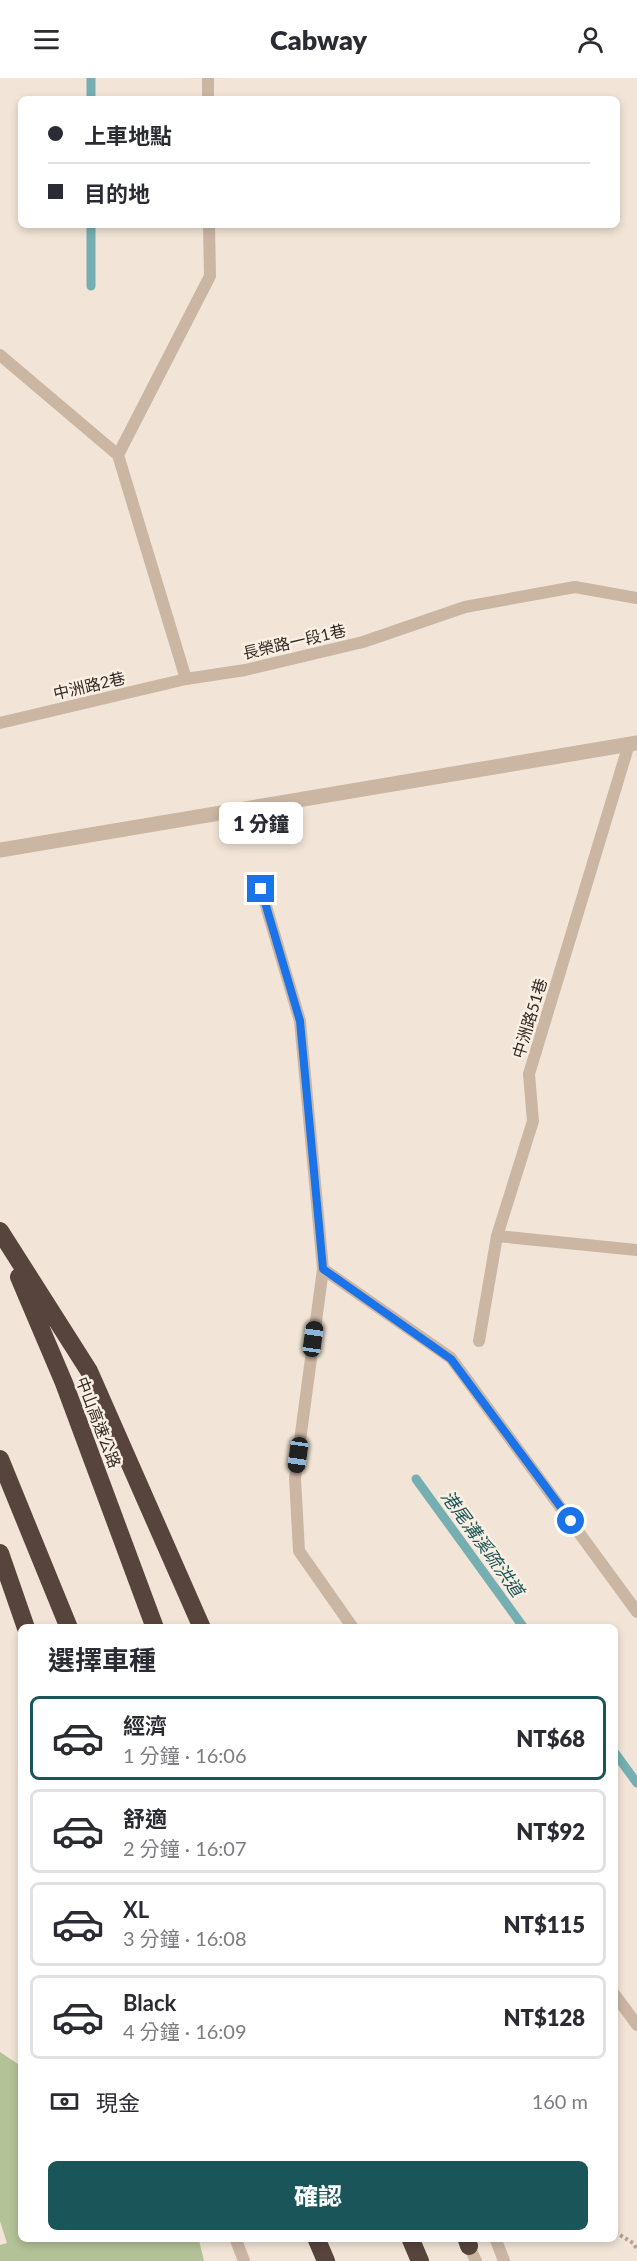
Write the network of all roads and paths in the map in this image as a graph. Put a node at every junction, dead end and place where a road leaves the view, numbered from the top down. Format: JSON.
{"nodes":[{"id":1,"x":208,"y":78,"type":"edge"},
{"id":2,"x":208,"y":96,"type":"edge"},
{"id":3,"x":209,"y":228,"type":"edge"},
{"id":4,"x":0,"y":355,"type":"edge"},
{"id":5,"x":118,"y":455,"type":"junction"},
{"id":6,"x":637,"y":598,"type":"edge"},
{"id":7,"x":186,"y":680,"type":"junction"},
{"id":8,"x":0,"y":723,"type":"edge"},
{"id":9,"x":633,"y":743,"type":"edge"},
{"id":10,"x":0,"y":850,"type":"edge"},
{"id":11,"x":261,"y":889,"type":"dead end"},
{"id":12,"x":0,"y":1232,"type":"edge"},
{"id":13,"x":497,"y":1236,"type":"junction"},
{"id":14,"x":637,"y":1250,"type":"edge"},
{"id":15,"x":323,"y":1269,"type":"junction"},
{"id":16,"x":479,"y":1341,"type":"dead end"},
{"id":17,"x":0,"y":1459,"type":"edge"},
{"id":18,"x":0,"y":1553,"type":"edge"},
{"id":19,"x":637,"y":1612,"type":"edge"},
{"id":20,"x":25,"y":1624,"type":"edge"},
{"id":21,"x":67,"y":1624,"type":"edge"},
{"id":22,"x":154,"y":1624,"type":"edge"},
{"id":23,"x":200,"y":1624,"type":"edge"},
{"id":24,"x":350,"y":1624,"type":"edge"},
{"id":25,"x":618,"y":1999,"type":"edge"},
{"id":26,"x":637,"y":2025,"type":"edge"},
{"id":27,"x":618,"y":2234,"type":"edge"},
{"id":28,"x":237,"y":2242,"type":"edge"},
{"id":29,"x":318,"y":2242,"type":"edge"},
{"id":30,"x":412,"y":2242,"type":"edge"},
{"id":31,"x":497,"y":2242,"type":"edge"},
{"id":32,"x":637,"y":2249,"type":"edge"},
{"id":33,"x":244,"y":2261,"type":"edge"},
{"id":34,"x":326,"y":2261,"type":"edge"},
{"id":35,"x":420,"y":2261,"type":"edge"},
{"id":36,"x":504,"y":2261,"type":"edge"}],
"edges":[{"from":1,"to":2,"type":"lane"},
{"from":3,"to":5,"type":"lane"},
{"from":4,"to":5,"type":"lane"},
{"from":5,"to":7,"type":"lane"},
{"from":6,"to":7,"type":"lane","name":"長榮路一段1巷"},
{"from":7,"to":8,"type":"lane","name":"中洲路2巷"},
{"from":9,"to":10,"type":"street"},
{"from":9,"to":13,"type":"lane","name":"中洲路51巷"},
{"from":11,"to":15,"type":"lane"},
{"from":12,"to":22,"type":"highway","name":"中山高速公路"},
{"from":12,"to":23,"type":"highway"},
{"from":13,"to":14,"type":"lane"},
{"from":13,"to":16,"type":"lane","name":"中洲路51巷"},
{"from":15,"to":19,"type":"lane"},
{"from":15,"to":24,"type":"lane"},
{"from":17,"to":21,"type":"highway"},
{"from":18,"to":20,"type":"highway"},
{"from":25,"to":26,"type":"lane"},
{"from":27,"to":32,"type":"path"},
{"from":28,"to":33,"type":"lane"},
{"from":29,"to":34,"type":"highway"},
{"from":30,"to":35,"type":"highway"},
{"from":31,"to":36,"type":"lane"}]}
